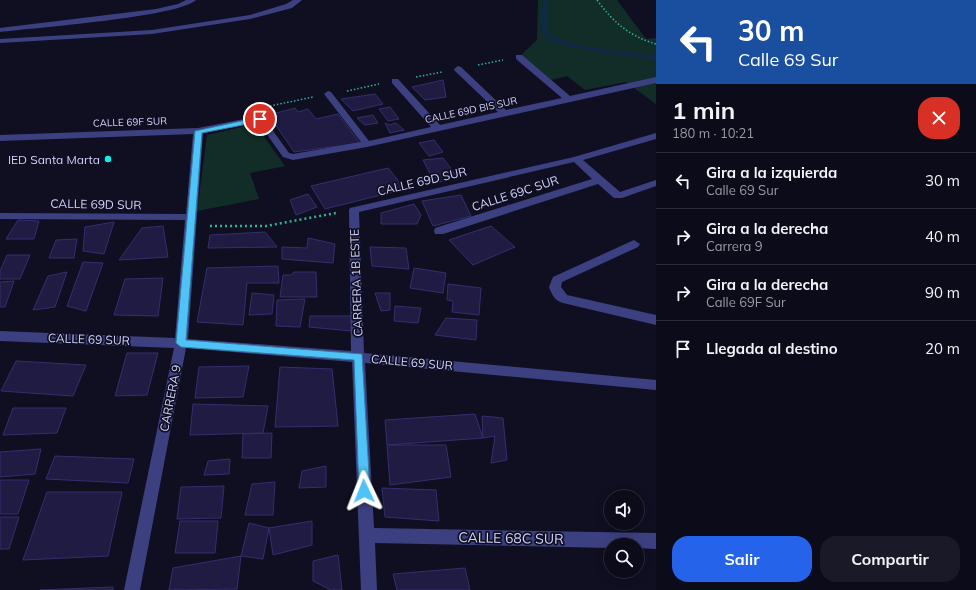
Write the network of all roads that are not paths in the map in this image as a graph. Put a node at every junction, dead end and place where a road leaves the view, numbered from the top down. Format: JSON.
{"nodes":[{"id":1,"x":192,"y":0,"type":"edge"},
{"id":2,"x":298,"y":0,"type":"edge"},
{"id":3,"x":0,"y":30,"type":"edge"},
{"id":4,"x":0,"y":41,"type":"edge"},
{"id":5,"x":519,"y":57,"type":"dead end"},
{"id":6,"x":458,"y":69,"type":"dead end"},
{"id":7,"x":656,"y":80,"type":"edge"},
{"id":8,"x":395,"y":81,"type":"dead end"},
{"id":9,"x":328,"y":94,"type":"dead end"},
{"id":10,"x":569,"y":100,"type":"junction"},
{"id":11,"x":505,"y":114,"type":"junction"},
{"id":12,"x":438,"y":128,"type":"junction"},
{"id":13,"x":198,"y":131,"type":"junction"},
{"id":14,"x":656,"y":136,"type":"edge"},
{"id":15,"x":0,"y":138,"type":"edge"},
{"id":16,"x":367,"y":144,"type":"junction"},
{"id":17,"x":289,"y":156,"type":"joint"},
{"id":18,"x":576,"y":159,"type":"junction"},
{"id":19,"x":599,"y":180,"type":"junction"},
{"id":20,"x":656,"y":183,"type":"edge"},
{"id":21,"x":354,"y":210,"type":"joint"},
{"id":22,"x":0,"y":216,"type":"edge"},
{"id":23,"x":190,"y":222,"type":"junction"},
{"id":24,"x":439,"y":231,"type":"dead end"},
{"id":25,"x":634,"y":244,"type":"dead end"},
{"id":26,"x":656,"y":320,"type":"edge"},
{"id":27,"x":0,"y":336,"type":"edge"},
{"id":28,"x":181,"y":343,"type":"junction"},
{"id":29,"x":358,"y":357,"type":"junction"},
{"id":30,"x":656,"y":386,"type":"edge"},
{"id":31,"x":366,"y":535,"type":"junction"},
{"id":32,"x":656,"y":541,"type":"edge"},
{"id":33,"x":132,"y":590,"type":"edge"},
{"id":34,"x":369,"y":590,"type":"edge"}],
"edges":[{"from":1,"to":3,"type":"street"},
{"from":2,"to":4,"type":"street"},
{"from":5,"to":10,"type":"street"},
{"from":6,"to":11,"type":"street"},
{"from":7,"to":10,"type":"street","name":"CALLE 69D BIS SUR"},
{"from":8,"to":12,"type":"street"},
{"from":9,"to":16,"type":"street"},
{"from":10,"to":11,"type":"street","name":"CALLE 69D BIS SUR"},
{"from":11,"to":12,"type":"street","name":"CALLE 69D BIS SUR"},
{"from":12,"to":16,"type":"street","name":"CALLE 69D BIS SUR"},
{"from":13,"to":15,"type":"street","name":"CALLE 69F SUR"},
{"from":13,"to":17,"type":"street","name":"CALLE 69F SUR"},
{"from":13,"to":23,"type":"street","name":"CARRERA 9"},
{"from":14,"to":18,"type":"street","name":"CALLE 69D SUR"},
{"from":16,"to":17,"type":"street","name":"CALLE 69D BIS SUR"},
{"from":18,"to":19,"type":"street"},
{"from":18,"to":21,"type":"street","name":"CALLE 69D SUR"},
{"from":19,"to":20,"type":"street"},
{"from":19,"to":24,"type":"street","name":"CALLE 69C SUR"},
{"from":21,"to":29,"type":"street","name":"CARRERA 1B ESTE"},
{"from":22,"to":23,"type":"street","name":"CALLE 69D SUR"},
{"from":23,"to":28,"type":"street","name":"CARRERA 9"},
{"from":25,"to":26,"type":"street"},
{"from":27,"to":28,"type":"street","name":"CALLE 69 SUR"},
{"from":28,"to":29,"type":"street","name":"CALLE 69 SUR"},
{"from":28,"to":33,"type":"street","name":"CARRERA 9"},
{"from":29,"to":30,"type":"street","name":"CALLE 69 SUR"},
{"from":29,"to":31,"type":"street","name":"CARRERA 1B ESTE"},
{"from":31,"to":32,"type":"street","name":"CALLE 68C SUR"},
{"from":31,"to":34,"type":"street","name":"CARRERA 1B ESTE"}]}
